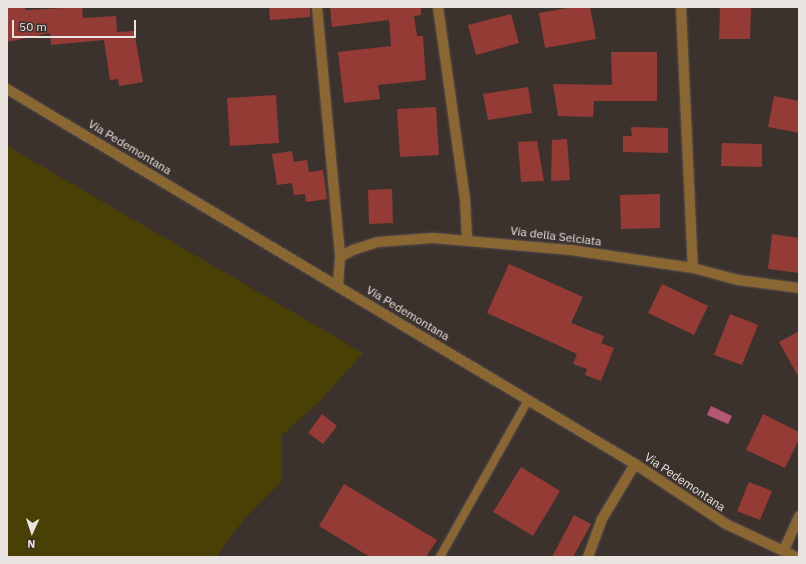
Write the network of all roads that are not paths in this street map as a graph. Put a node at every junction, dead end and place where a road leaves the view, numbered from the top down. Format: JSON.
{"nodes":[{"id":1,"x":317,"y":7,"type":"edge"},
{"id":2,"x":438,"y":7,"type":"edge"},
{"id":3,"x":681,"y":7,"type":"edge"},
{"id":4,"x":7,"y":90,"type":"edge"},
{"id":5,"x":467,"y":239,"type":"junction"},
{"id":6,"x":340,"y":257,"type":"junction"},
{"id":7,"x":693,"y":268,"type":"junction"},
{"id":8,"x":338,"y":286,"type":"junction"},
{"id":9,"x":799,"y":288,"type":"edge"},
{"id":10,"x":528,"y":400,"type":"junction"},
{"id":11,"x":635,"y":464,"type":"junction"},
{"id":12,"x":799,"y":516,"type":"edge"},
{"id":13,"x":784,"y":550,"type":"junction"},
{"id":14,"x":440,"y":557,"type":"edge"},
{"id":15,"x":588,"y":557,"type":"edge"},
{"id":16,"x":796,"y":557,"type":"edge"}],
"edges":[{"from":1,"to":6,"type":"street"},
{"from":2,"to":5,"type":"street"},
{"from":3,"to":7,"type":"street"},
{"from":4,"to":8,"type":"street","name":"Via Pedemontana"},
{"from":5,"to":6,"type":"street","name":"Via della Selciata"},
{"from":5,"to":7,"type":"street","name":"Via della Selciata"},
{"from":6,"to":8,"type":"street"},
{"from":7,"to":9,"type":"street","name":"Via della Selciata"},
{"from":8,"to":10,"type":"street","name":"Via Pedemontana"},
{"from":10,"to":11,"type":"street","name":"Via Pedemontana"},
{"from":10,"to":14,"type":"lane"},
{"from":11,"to":13,"type":"street","name":"Via Pedemontana"},
{"from":11,"to":15,"type":"street"},
{"from":12,"to":13,"type":"street"},
{"from":13,"to":16,"type":"street","name":"Via Pedemontana"}]}
